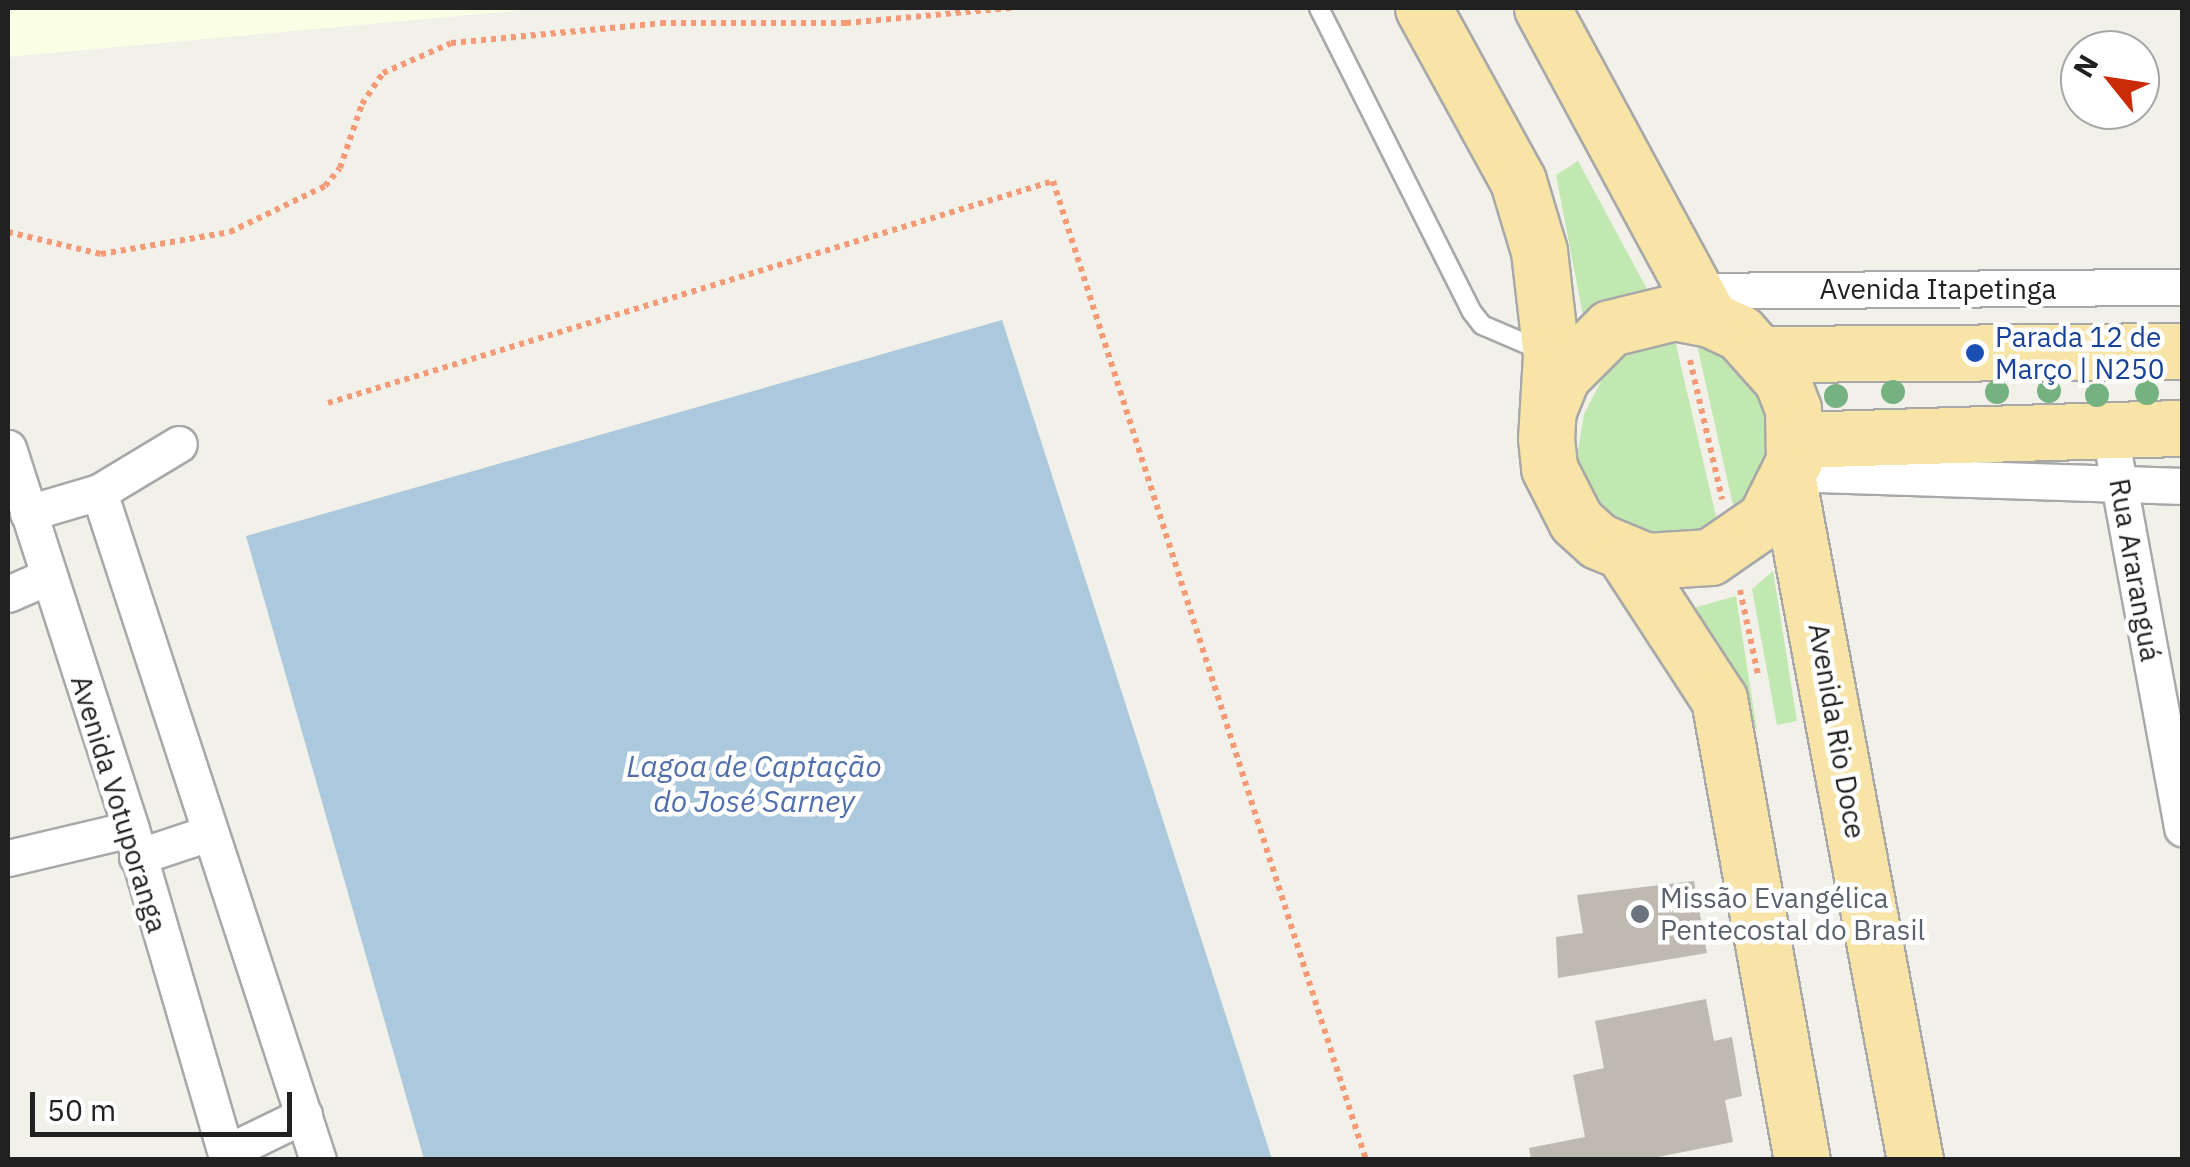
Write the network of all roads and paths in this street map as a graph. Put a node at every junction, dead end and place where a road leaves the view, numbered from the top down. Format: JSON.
{"nodes":[{"id":1,"x":1012,"y":8,"type":"edge"},
{"id":2,"x":1319,"y":8,"type":"edge"},
{"id":3,"x":1423,"y":8,"type":"edge"},
{"id":4,"x":1542,"y":8,"type":"edge"},
{"id":5,"x":8,"y":232,"type":"edge"},
{"id":6,"x":2182,"y":287,"type":"edge"},
{"id":7,"x":1702,"y":305,"type":"junction"},
{"id":8,"x":2182,"y":352,"type":"edge"},
{"id":9,"x":1551,"y":354,"type":"junction"},
{"id":10,"x":1764,"y":354,"type":"junction"},
{"id":11,"x":328,"y":403,"type":"dead end"},
{"id":12,"x":1550,"y":408,"type":"junction"},
{"id":13,"x":2182,"y":428,"type":"edge"},
{"id":14,"x":2109,"y":429,"type":"junction"},
{"id":15,"x":179,"y":444,"type":"dead end"},
{"id":16,"x":8,"y":448,"type":"edge"},
{"id":17,"x":1791,"y":465,"type":"junction"},
{"id":18,"x":2182,"y":486,"type":"edge"},
{"id":19,"x":2119,"y":487,"type":"junction"},
{"id":20,"x":99,"y":492,"type":"junction"},
{"id":21,"x":28,"y":513,"type":"junction"},
{"id":22,"x":1625,"y":555,"type":"junction"},
{"id":23,"x":47,"y":578,"type":"junction"},
{"id":24,"x":8,"y":594,"type":"edge"},
{"id":25,"x":2181,"y":807,"type":"edge"},
{"id":26,"x":209,"y":832,"type":"junction"},
{"id":27,"x":134,"y":843,"type":"junction"},
{"id":28,"x":8,"y":858,"type":"edge"},
{"id":29,"x":304,"y":1116,"type":"junction"},
{"id":30,"x":227,"y":1156,"type":"edge"},
{"id":31,"x":318,"y":1160,"type":"edge"},
{"id":32,"x":1366,"y":1160,"type":"edge"},
{"id":33,"x":1802,"y":1160,"type":"edge"},
{"id":34,"x":1915,"y":1160,"type":"edge"}],
"edges":[{"from":1,"to":5,"type":"path"},
{"from":2,"to":9,"type":"lane"},
{"from":3,"to":9,"type":"main road"},
{"from":4,"to":7,"type":"main road","name":"Avenida Rio Doce"},
{"from":6,"to":7,"type":"street","name":"Avenida Itapetinga"},
{"from":7,"to":10,"type":"main road","name":"Avenida Rio Doce"},
{"from":7,"to":12,"type":"main road"},
{"from":8,"to":10,"type":"main road"},
{"from":9,"to":12,"type":"main road"},
{"from":10,"to":17,"type":"main road","name":"Avenida Rio Doce"},
{"from":11,"to":32,"type":"path"},
{"from":12,"to":22,"type":"main road"},
{"from":13,"to":14,"type":"main road"},
{"from":14,"to":17,"type":"main road"},
{"from":14,"to":19,"type":"street","name":"Rua Araranguá"},
{"from":15,"to":20,"type":"street"},
{"from":16,"to":21,"type":"street","name":"Avenida Votuporanga"},
{"from":17,"to":19,"type":"street"},
{"from":17,"to":22,"type":"main road"},
{"from":17,"to":34,"type":"main road","name":"Avenida Rio Doce"},
{"from":18,"to":19,"type":"street"},
{"from":19,"to":25,"type":"street","name":"Rua Araranguá"},
{"from":20,"to":21,"type":"street"},
{"from":20,"to":26,"type":"street"},
{"from":21,"to":23,"type":"street","name":"Avenida Votuporanga"},
{"from":22,"to":33,"type":"main road"},
{"from":23,"to":24,"type":"street"},
{"from":23,"to":27,"type":"street","name":"Avenida Votuporanga"},
{"from":26,"to":27,"type":"street"},
{"from":26,"to":29,"type":"street"},
{"from":27,"to":28,"type":"street"},
{"from":27,"to":30,"type":"street","name":"Avenida Votuporanga"},
{"from":29,"to":30,"type":"street"},
{"from":29,"to":31,"type":"street"}]}
